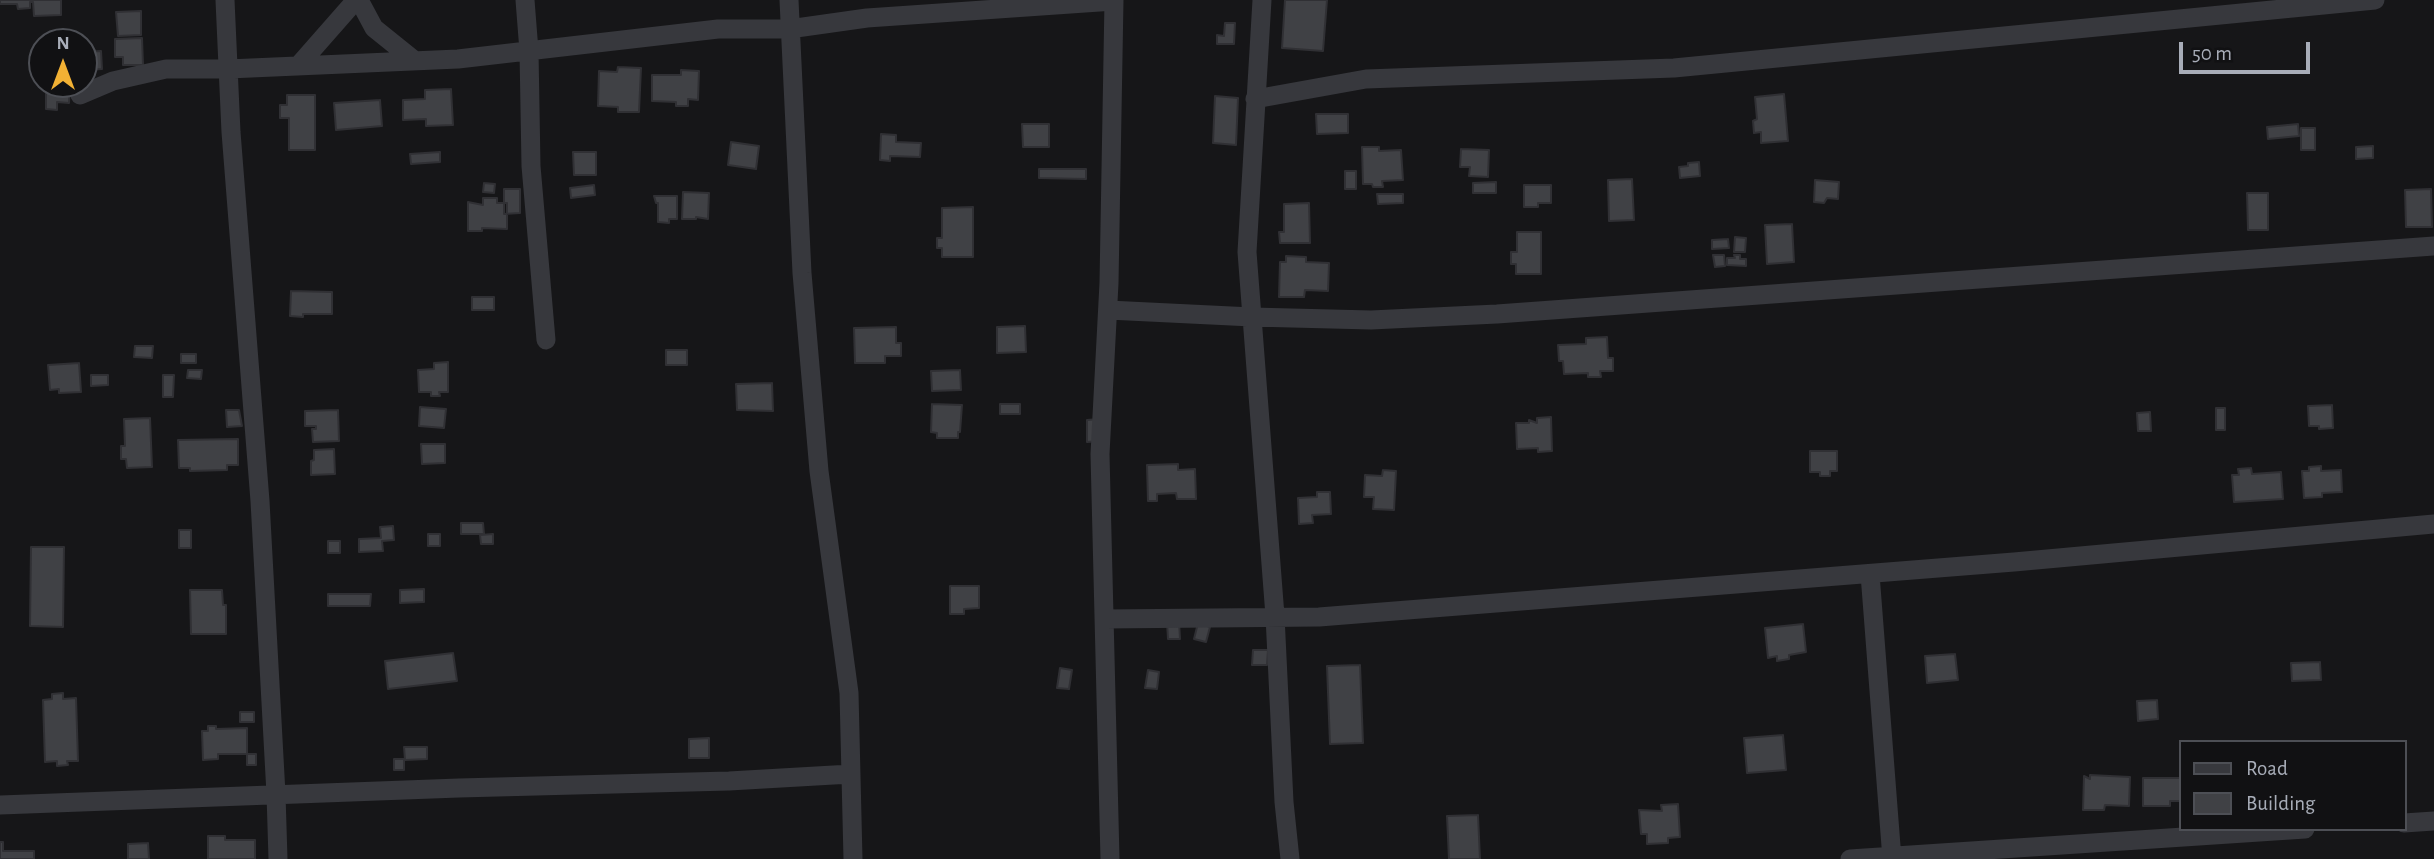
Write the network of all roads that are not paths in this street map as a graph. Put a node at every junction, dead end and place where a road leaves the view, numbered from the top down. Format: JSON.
{"nodes":[{"id":1,"x":225,"y":0,"type":"edge"},
{"id":2,"x":358,"y":0,"type":"edge"},
{"id":3,"x":525,"y":0,"type":"edge"},
{"id":4,"x":789,"y":0,"type":"edge"},
{"id":5,"x":1262,"y":0,"type":"edge"},
{"id":6,"x":2375,"y":0,"type":"edge"},
{"id":7,"x":1114,"y":1,"type":"edge"},
{"id":8,"x":789,"y":29,"type":"junction"},
{"id":9,"x":528,"y":51,"type":"junction"},
{"id":10,"x":415,"y":61,"type":"junction"},
{"id":11,"x":298,"y":66,"type":"junction"},
{"id":12,"x":228,"y":69,"type":"junction"},
{"id":13,"x":98,"y":88,"type":"edge"},
{"id":14,"x":1255,"y":99,"type":"junction"},
{"id":15,"x":2434,"y":246,"type":"edge"},
{"id":16,"x":1108,"y":310,"type":"junction"},
{"id":17,"x":1252,"y":317,"type":"junction"},
{"id":18,"x":546,"y":340,"type":"dead end"},
{"id":19,"x":2434,"y":524,"type":"edge"},
{"id":20,"x":1870,"y":574,"type":"junction"},
{"id":21,"x":1275,"y":616,"type":"junction"},
{"id":22,"x":1104,"y":619,"type":"junction"},
{"id":23,"x":851,"y":774,"type":"junction"},
{"id":24,"x":276,"y":794,"type":"junction"},
{"id":25,"x":0,"y":805,"type":"edge"},
{"id":26,"x":2434,"y":821,"type":"edge"},
{"id":27,"x":2406,"y":823,"type":"edge"},
{"id":28,"x":2277,"y":831,"type":"edge"},
{"id":29,"x":1892,"y":858,"type":"edge"},
{"id":30,"x":278,"y":859,"type":"edge"},
{"id":31,"x":853,"y":859,"type":"edge"},
{"id":32,"x":1110,"y":859,"type":"edge"},
{"id":33,"x":1290,"y":859,"type":"edge"},
{"id":34,"x":1850,"y":859,"type":"edge"}],
"edges":[{"from":1,"to":12,"type":"street"},
{"from":2,"to":10,"type":"street"},
{"from":2,"to":11,"type":"street"},
{"from":3,"to":9,"type":"street"},
{"from":4,"to":8,"type":"street"},
{"from":5,"to":14,"type":"street"},
{"from":6,"to":14,"type":"street"},
{"from":7,"to":8,"type":"street"},
{"from":7,"to":16,"type":"street"},
{"from":8,"to":9,"type":"street"},
{"from":8,"to":23,"type":"street"},
{"from":9,"to":10,"type":"street"},
{"from":9,"to":18,"type":"street"},
{"from":10,"to":11,"type":"street"},
{"from":11,"to":12,"type":"street"},
{"from":12,"to":13,"type":"street"},
{"from":12,"to":24,"type":"street"},
{"from":14,"to":17,"type":"street"},
{"from":15,"to":17,"type":"street"},
{"from":16,"to":17,"type":"street"},
{"from":16,"to":22,"type":"street"},
{"from":17,"to":21,"type":"street"},
{"from":19,"to":20,"type":"street"},
{"from":20,"to":21,"type":"street"},
{"from":20,"to":29,"type":"street"},
{"from":21,"to":22,"type":"street"},
{"from":21,"to":33,"type":"street"},
{"from":22,"to":32,"type":"street"},
{"from":23,"to":24,"type":"street"},
{"from":23,"to":31,"type":"street"},
{"from":24,"to":25,"type":"street"},
{"from":24,"to":30,"type":"street"},
{"from":26,"to":27,"type":"street"},
{"from":28,"to":29,"type":"street"},
{"from":29,"to":34,"type":"street"}]}
